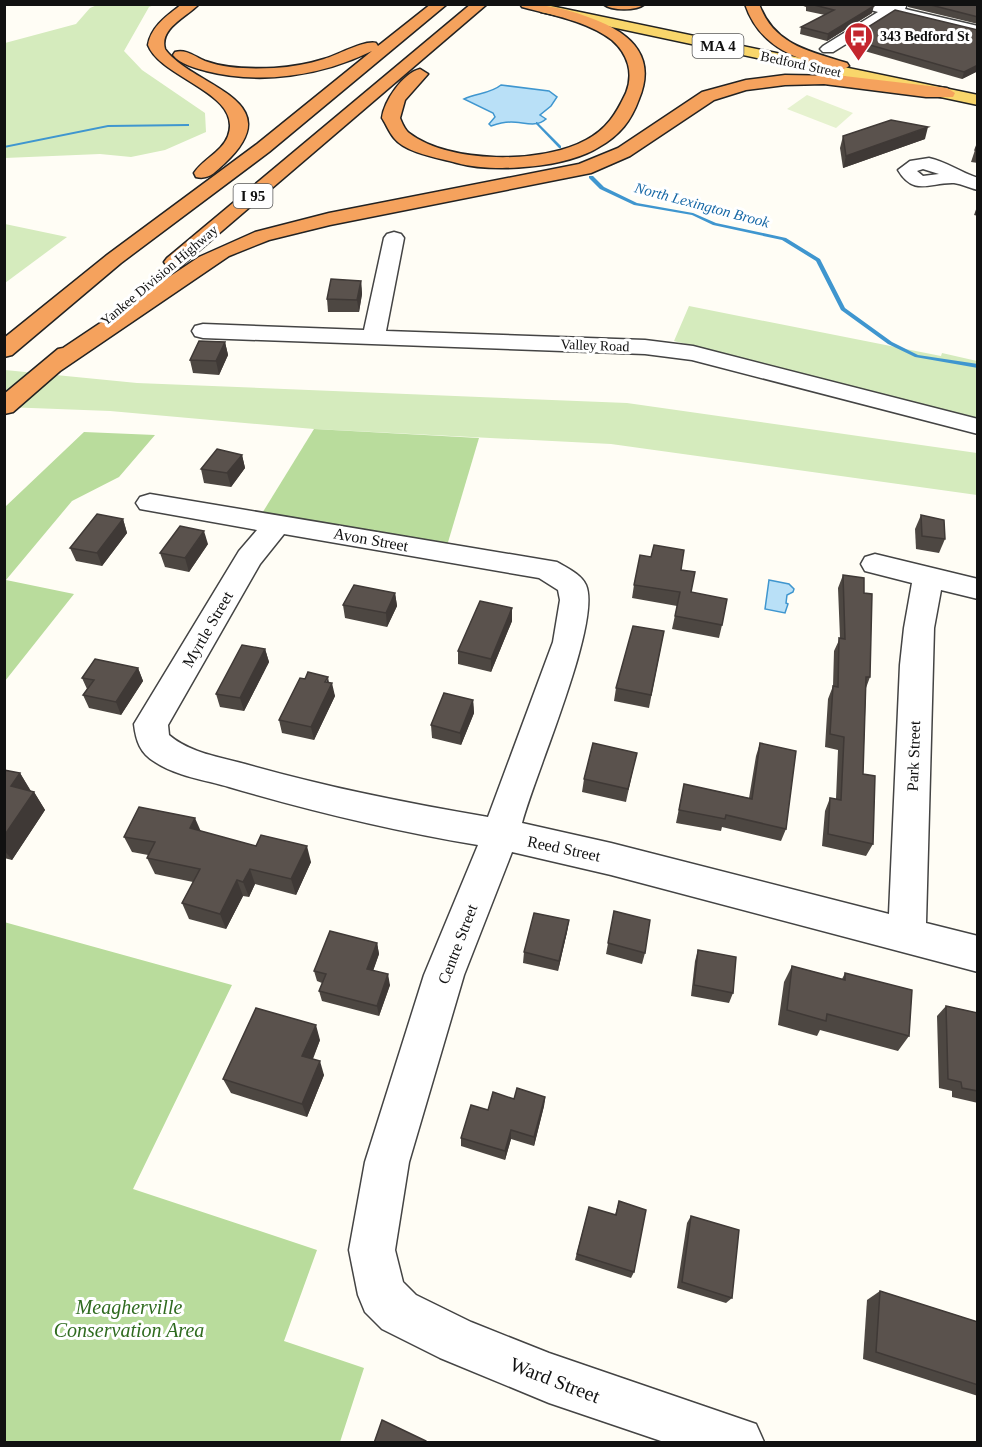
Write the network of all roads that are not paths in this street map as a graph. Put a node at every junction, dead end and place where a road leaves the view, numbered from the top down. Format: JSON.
{"nodes":[{"id":1,"x":192,"y":4,"type":"edge"},
{"id":2,"x":210,"y":4,"type":"edge"},
{"id":3,"x":440,"y":4,"type":"edge"},
{"id":4,"x":480,"y":4,"type":"edge"},
{"id":5,"x":527,"y":4,"type":"edge"},
{"id":6,"x":559,"y":4,"type":"edge"},
{"id":7,"x":610,"y":4,"type":"edge"},
{"id":8,"x":638,"y":4,"type":"edge"},
{"id":9,"x":752,"y":4,"type":"edge"},
{"id":10,"x":864,"y":4,"type":"edge"},
{"id":11,"x":907,"y":4,"type":"edge"},
{"id":12,"x":890,"y":11,"type":"junction"},
{"id":13,"x":416,"y":24,"type":"junction"},
{"id":14,"x":457,"y":25,"type":"junction"},
{"id":15,"x":978,"y":31,"type":"edge"},
{"id":16,"x":828,"y":49,"type":"dead end"},
{"id":17,"x":841,"y":66,"type":"junction"},
{"id":18,"x":941,"y":92,"type":"junction"},
{"id":19,"x":978,"y":100,"type":"edge"},
{"id":20,"x":950,"y":177,"type":"dead end"},
{"id":21,"x":978,"y":184,"type":"edge"},
{"id":22,"x":394,"y":237,"type":"dead end"},
{"id":23,"x":128,"y":249,"type":"junction"},
{"id":24,"x":203,"y":331,"type":"dead end"},
{"id":25,"x":373,"y":338,"type":"junction"},
{"id":26,"x":4,"y":350,"type":"edge"},
{"id":27,"x":50,"y":368,"type":"junction"},
{"id":28,"x":4,"y":407,"type":"edge"},
{"id":29,"x":978,"y":427,"type":"edge"},
{"id":30,"x":150,"y":503,"type":"dead end"},
{"id":31,"x":278,"y":523,"type":"junction"},
{"id":32,"x":875,"y":564,"type":"dead end"},
{"id":33,"x":928,"y":578,"type":"junction"},
{"id":34,"x":978,"y":589,"type":"edge"},
{"id":35,"x":575,"y":600,"type":"joint"},
{"id":36,"x":153,"y":741,"type":"joint"},
{"id":37,"x":501,"y":834,"type":"junction"},
{"id":38,"x":907,"y":935,"type":"junction"},
{"id":39,"x":978,"y":954,"type":"edge"},
{"id":40,"x":382,"y":1295,"type":"joint"},
{"id":41,"x":738,"y":1443,"type":"edge"}],
"edges":[{"from":1,"to":23,"type":"highway"},
{"from":2,"to":13,"type":"highway"},
{"from":3,"to":13,"type":"highway","number":"I 95"},
{"from":4,"to":14,"type":"highway","name":"Yankee Division Highway","number":"I 95"},
{"from":5,"to":14,"type":"highway"},
{"from":5,"to":18,"type":"main road","name":"Bedford Street","number":"MA 4"},
{"from":6,"to":17,"type":"main road","name":"Bedford Street","number":"MA 4"},
{"from":7,"to":8,"type":"highway"},
{"from":9,"to":17,"type":"highway"},
{"from":10,"to":12,"type":"street"},
{"from":11,"to":12,"type":"street"},
{"from":12,"to":15,"type":"street"},
{"from":12,"to":16,"type":"street"},
{"from":13,"to":23,"type":"highway","number":"I 95"},
{"from":14,"to":27,"type":"highway","name":"Yankee Division Highway","number":"I 95"},
{"from":17,"to":18,"type":"main road","name":"Bedford Street","number":"MA 4"},
{"from":18,"to":19,"type":"main road","name":"Bedford Street","number":"MA 4"},
{"from":18,"to":27,"type":"highway"},
{"from":20,"to":21,"type":"street"},
{"from":22,"to":25,"type":"street"},
{"from":23,"to":26,"type":"highway","number":"I 95"},
{"from":24,"to":25,"type":"street","name":"Valley Road"},
{"from":25,"to":29,"type":"street","name":"Valley Road"},
{"from":27,"to":28,"type":"highway","name":"Yankee Division Highway","number":"I 95"},
{"from":30,"to":31,"type":"street","name":"Avon Street"},
{"from":31,"to":35,"type":"street","name":"Avon Street"},
{"from":31,"to":36,"type":"street","name":"Myrtle Street"},
{"from":32,"to":33,"type":"street"},
{"from":33,"to":34,"type":"street"},
{"from":33,"to":38,"type":"street","name":"Park Street"},
{"from":35,"to":37,"type":"street","name":"Centre Street"},
{"from":36,"to":37,"type":"street","name":"Reed Street"},
{"from":37,"to":38,"type":"street","name":"Reed Street"},
{"from":37,"to":40,"type":"street","name":"Centre Street"},
{"from":38,"to":39,"type":"street","name":"Reed Street"},
{"from":40,"to":41,"type":"street","name":"Ward Street"}]}
